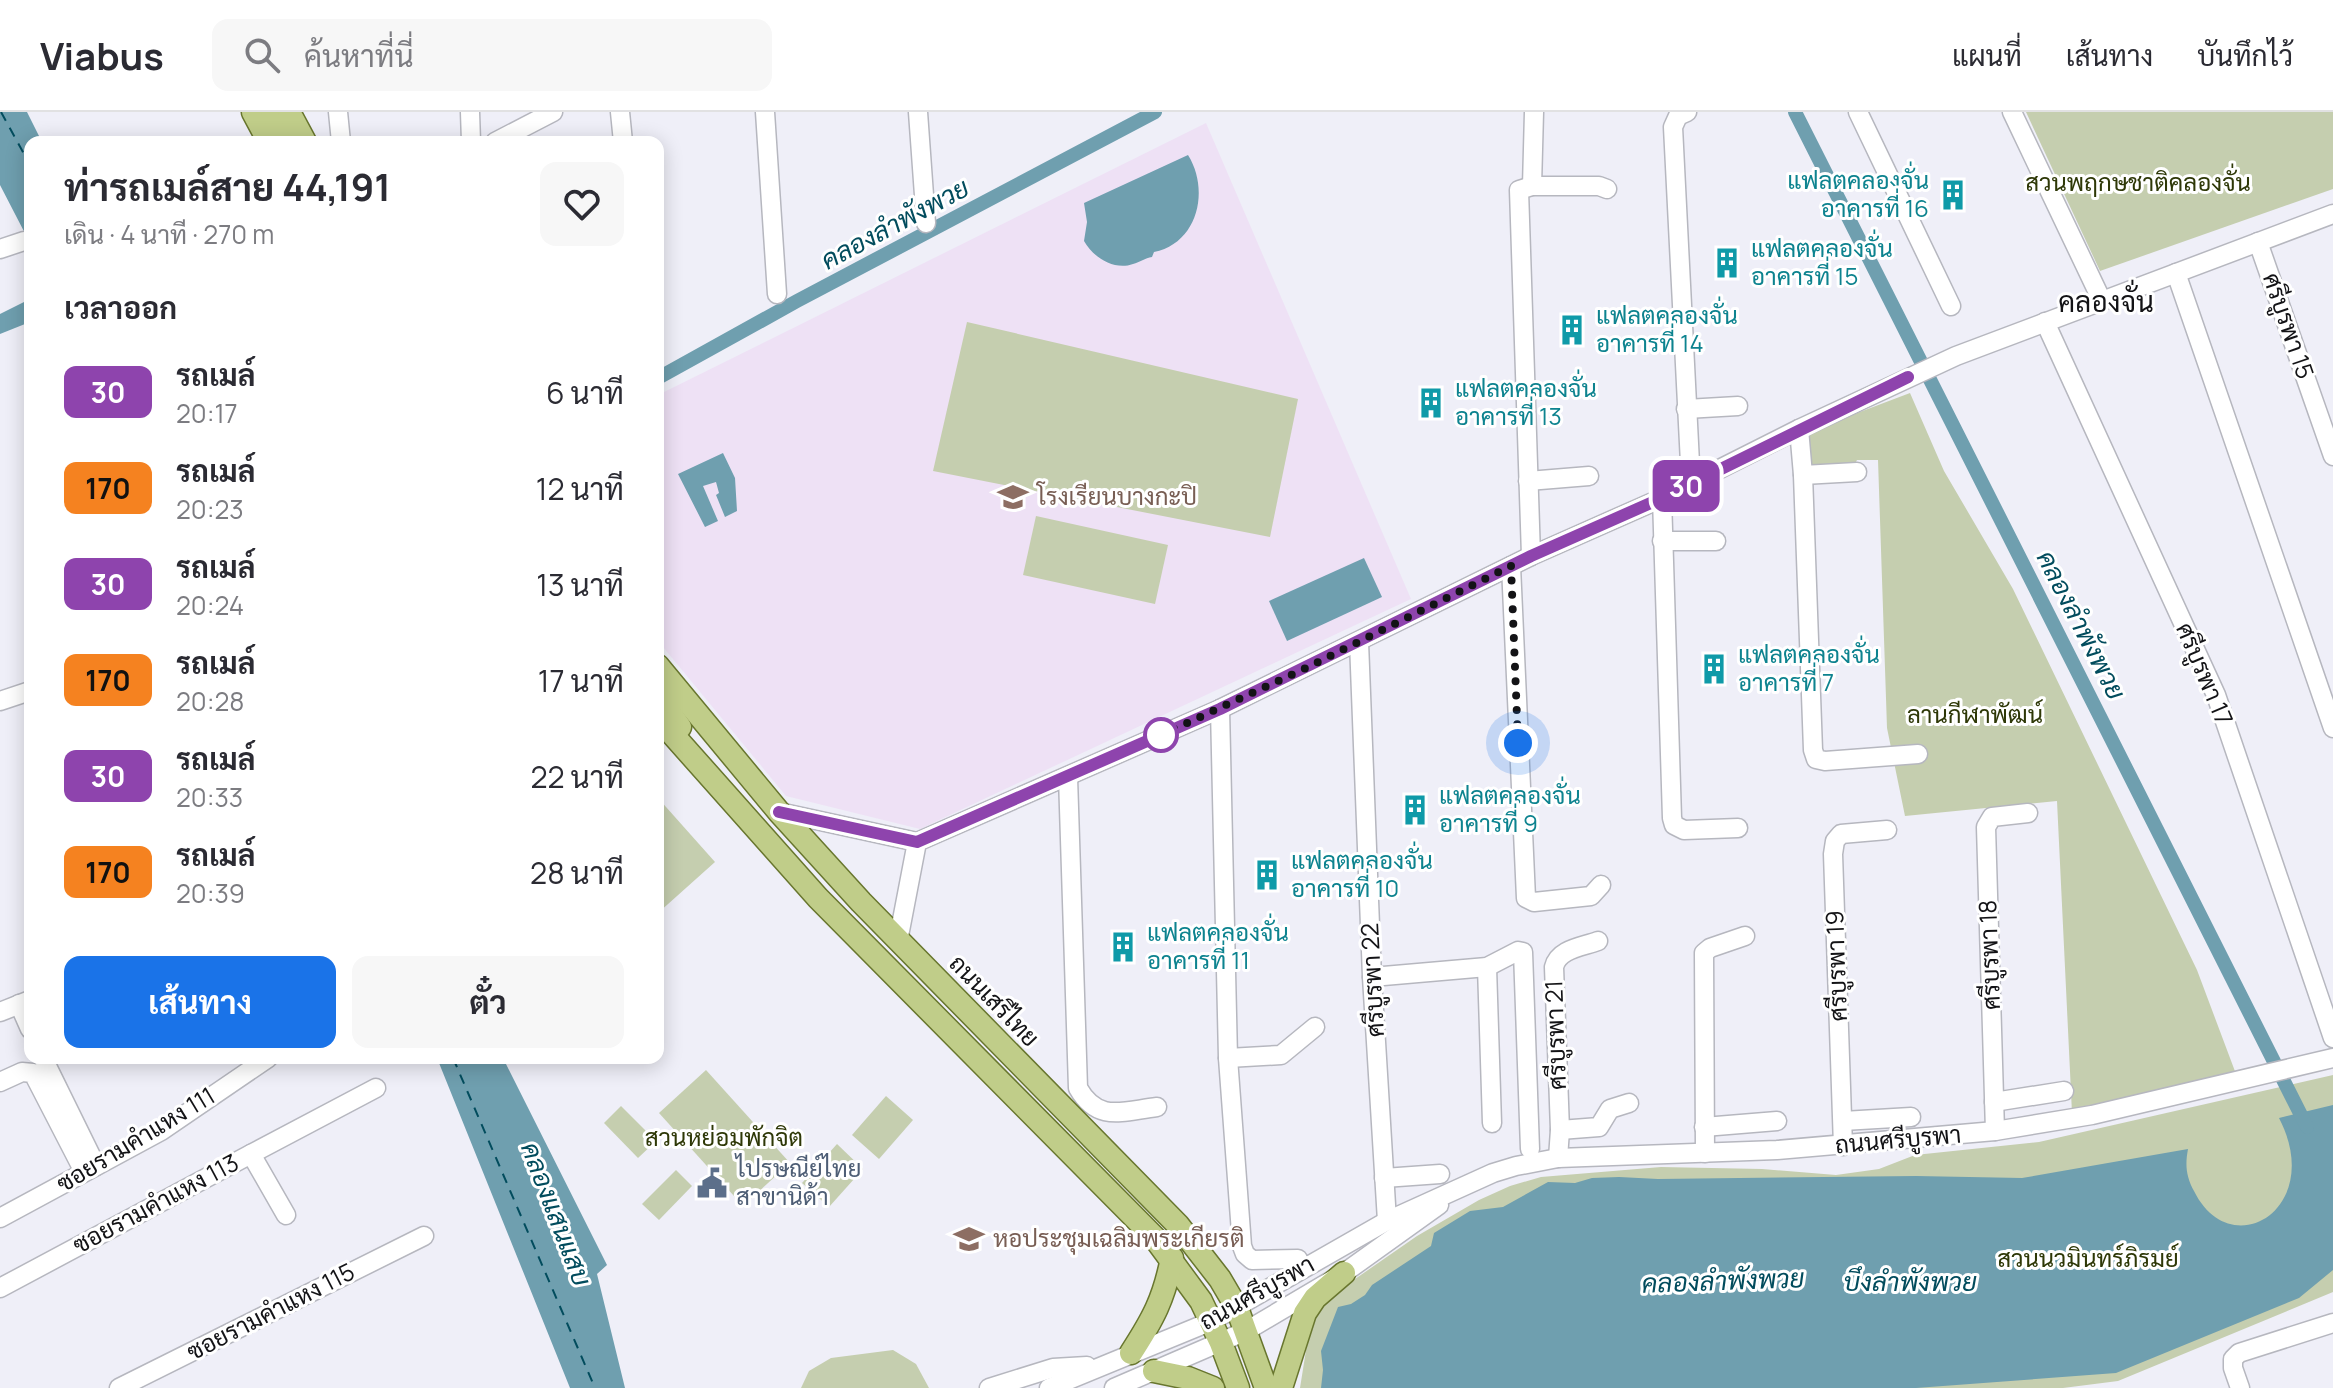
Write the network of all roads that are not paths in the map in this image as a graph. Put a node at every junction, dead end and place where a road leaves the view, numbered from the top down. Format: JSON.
{"nodes":[{"id":1,"x":238,"y":112,"type":"edge"},
{"id":2,"x":253,"y":112,"type":"edge"},
{"id":3,"x":272,"y":112,"type":"edge"},
{"id":4,"x":289,"y":112,"type":"edge"},
{"id":5,"x":338,"y":112,"type":"edge"},
{"id":6,"x":470,"y":112,"type":"edge"},
{"id":7,"x":553,"y":112,"type":"edge"},
{"id":8,"x":620,"y":112,"type":"edge"},
{"id":9,"x":765,"y":112,"type":"edge"},
{"id":10,"x":918,"y":112,"type":"edge"},
{"id":11,"x":1534,"y":112,"type":"edge"},
{"id":12,"x":1687,"y":112,"type":"edge"},
{"id":13,"x":1858,"y":112,"type":"edge"},
{"id":14,"x":2012,"y":112,"type":"edge"},
{"id":15,"x":250,"y":136,"type":"edge"},
{"id":16,"x":266,"y":136,"type":"edge"},
{"id":17,"x":285,"y":136,"type":"edge"},
{"id":18,"x":302,"y":136,"type":"edge"},
{"id":19,"x":340,"y":136,"type":"edge"},
{"id":20,"x":471,"y":136,"type":"edge"},
{"id":21,"x":507,"y":136,"type":"edge"},
{"id":22,"x":622,"y":136,"type":"edge"},
{"id":23,"x":1532,"y":186,"type":"junction"},
{"id":24,"x":1607,"y":189,"type":"dead end"},
{"id":25,"x":2333,"y":214,"type":"edge"},
{"id":26,"x":926,"y":223,"type":"dead end"},
{"id":27,"x":24,"y":241,"type":"dead end"},
{"id":28,"x":2258,"y":242,"type":"junction"},
{"id":29,"x":0,"y":249,"type":"edge"},
{"id":30,"x":2176,"y":273,"type":"junction"},
{"id":31,"x":777,"y":294,"type":"dead end"},
{"id":32,"x":2102,"y":301,"type":"junction"},
{"id":33,"x":1951,"y":306,"type":"dead end"},
{"id":34,"x":2045,"y":322,"type":"junction"},
{"id":35,"x":1738,"y":406,"type":"dead end"},
{"id":36,"x":1686,"y":409,"type":"junction"},
{"id":37,"x":1799,"y":429,"type":"junction"},
{"id":38,"x":2333,"y":456,"type":"edge"},
{"id":39,"x":1857,"y":472,"type":"dead end"},
{"id":40,"x":1803,"y":475,"type":"junction"},
{"id":41,"x":1589,"y":476,"type":"dead end"},
{"id":42,"x":1528,"y":481,"type":"junction"},
{"id":43,"x":1691,"y":483,"type":"junction"},
{"id":44,"x":1662,"y":498,"type":"junction"},
{"id":45,"x":1662,"y":541,"type":"junction"},
{"id":46,"x":1716,"y":541,"type":"dead end"},
{"id":47,"x":1531,"y":556,"type":"junction"},
{"id":48,"x":1511,"y":566,"type":"junction"},
{"id":49,"x":1359,"y":642,"type":"junction"},
{"id":50,"x":664,"y":673,"type":"edge"},
{"id":51,"x":24,"y":693,"type":"edge"},
{"id":52,"x":0,"y":701,"type":"edge"},
{"id":53,"x":664,"y":705,"type":"edge"},
{"id":54,"x":1220,"y":709,"type":"junction"},
{"id":55,"x":664,"y":725,"type":"edge"},
{"id":56,"x":2333,"y":728,"type":"edge"},
{"id":57,"x":1918,"y":754,"type":"dead end"},
{"id":58,"x":1068,"y":777,"type":"junction"},
{"id":59,"x":724,"y":795,"type":"junction"},
{"id":60,"x":779,"y":812,"type":"junction"},
{"id":61,"x":2028,"y":813,"type":"dead end"},
{"id":62,"x":1738,"y":828,"type":"dead end"},
{"id":63,"x":1887,"y":830,"type":"dead end"},
{"id":64,"x":917,"y":842,"type":"junction"},
{"id":65,"x":1601,"y":885,"type":"dead end"},
{"id":66,"x":1745,"y":936,"type":"dead end"},
{"id":67,"x":898,"y":941,"type":"junction"},
{"id":68,"x":1598,"y":941,"type":"dead end"},
{"id":69,"x":1487,"y":967,"type":"junction"},
{"id":70,"x":1372,"y":977,"type":"junction"},
{"id":71,"x":24,"y":1002,"type":"edge"},
{"id":72,"x":0,"y":1012,"type":"edge"},
{"id":73,"x":1315,"y":1027,"type":"dead end"},
{"id":74,"x":2333,"y":1038,"type":"edge"},
{"id":75,"x":1228,"y":1058,"type":"junction"},
{"id":76,"x":2333,"y":1058,"type":"edge"},
{"id":77,"x":46,"y":1064,"type":"edge"},
{"id":78,"x":259,"y":1064,"type":"edge"},
{"id":79,"x":0,"y":1082,"type":"edge"},
{"id":80,"x":376,"y":1088,"type":"dead end"},
{"id":81,"x":2064,"y":1091,"type":"dead end"},
{"id":82,"x":1994,"y":1102,"type":"junction"},
{"id":83,"x":1629,"y":1103,"type":"dead end"},
{"id":84,"x":1157,"y":1107,"type":"dead end"},
{"id":85,"x":1911,"y":1117,"type":"dead end"},
{"id":86,"x":1777,"y":1121,"type":"dead end"},
{"id":87,"x":1843,"y":1121,"type":"junction"},
{"id":88,"x":1492,"y":1123,"type":"dead end"},
{"id":89,"x":1704,"y":1127,"type":"junction"},
{"id":90,"x":1560,"y":1130,"type":"junction"},
{"id":91,"x":1995,"y":1131,"type":"junction"},
{"id":92,"x":1843,"y":1146,"type":"junction"},
{"id":93,"x":1530,"y":1149,"type":"dead end"},
{"id":94,"x":1705,"y":1153,"type":"junction"},
{"id":95,"x":251,"y":1154,"type":"junction"},
{"id":96,"x":1558,"y":1158,"type":"junction"},
{"id":97,"x":89,"y":1166,"type":"junction"},
{"id":98,"x":1440,"y":1174,"type":"dead end"},
{"id":99,"x":1384,"y":1178,"type":"junction"},
{"id":100,"x":1461,"y":1189,"type":"junction"},
{"id":101,"x":286,"y":1215,"type":"dead end"},
{"id":102,"x":0,"y":1218,"type":"edge"},
{"id":103,"x":1387,"y":1221,"type":"junction"},
{"id":104,"x":424,"y":1236,"type":"dead end"},
{"id":105,"x":1172,"y":1258,"type":"junction"},
{"id":106,"x":1298,"y":1259,"type":"dead end"},
{"id":107,"x":1344,"y":1273,"type":"junction"},
{"id":108,"x":0,"y":1288,"type":"edge"},
{"id":109,"x":1237,"y":1308,"type":"junction"},
{"id":110,"x":1212,"y":1321,"type":"junction"},
{"id":111,"x":2333,"y":1323,"type":"edge"},
{"id":112,"x":1246,"y":1331,"type":"junction"},
{"id":113,"x":1221,"y":1343,"type":"junction"},
{"id":114,"x":1131,"y":1353,"type":"junction"},
{"id":115,"x":1100,"y":1365,"type":"junction"},
{"id":116,"x":1154,"y":1371,"type":"junction"},
{"id":117,"x":119,"y":1388,"type":"edge"},
{"id":118,"x":989,"y":1388,"type":"edge"},
{"id":119,"x":1049,"y":1388,"type":"edge"},
{"id":120,"x":1114,"y":1388,"type":"edge"},
{"id":121,"x":1213,"y":1388,"type":"edge"},
{"id":122,"x":1238,"y":1388,"type":"edge"},
{"id":123,"x":1266,"y":1388,"type":"edge"},
{"id":124,"x":1281,"y":1388,"type":"edge"},
{"id":125,"x":2240,"y":1388,"type":"edge"}],
"edges":[{"from":1,"to":15,"type":"main road"},
{"from":2,"to":16,"type":"main road"},
{"from":3,"to":17,"type":"main road"},
{"from":4,"to":18,"type":"main road"},
{"from":5,"to":19,"type":"street"},
{"from":6,"to":20,"type":"street"},
{"from":7,"to":21,"type":"street"},
{"from":8,"to":22,"type":"street"},
{"from":9,"to":31,"type":"street"},
{"from":10,"to":26,"type":"street"},
{"from":11,"to":23,"type":"street"},
{"from":12,"to":36,"type":"street"},
{"from":13,"to":33,"type":"street"},
{"from":14,"to":32,"type":"street"},
{"from":23,"to":24,"type":"street"},
{"from":23,"to":42,"type":"street"},
{"from":25,"to":28,"type":"street"},
{"from":27,"to":29,"type":"street"},
{"from":28,"to":30,"type":"street"},
{"from":28,"to":38,"type":"street","name":"ศรีบูรพา 15"},
{"from":30,"to":32,"type":"street"},
{"from":30,"to":56,"type":"street"},
{"from":32,"to":34,"type":"street"},
{"from":34,"to":37,"type":"street"},
{"from":34,"to":74,"type":"street","name":"ศรีบูรพา 17"},
{"from":35,"to":36,"type":"street"},
{"from":36,"to":43,"type":"street"},
{"from":37,"to":40,"type":"street"},
{"from":37,"to":43,"type":"street"},
{"from":39,"to":40,"type":"street"},
{"from":40,"to":57,"type":"street"},
{"from":41,"to":42,"type":"street"},
{"from":42,"to":47,"type":"street"},
{"from":43,"to":44,"type":"street"},
{"from":44,"to":45,"type":"street"},
{"from":44,"to":47,"type":"street"},
{"from":45,"to":46,"type":"street"},
{"from":45,"to":62,"type":"street"},
{"from":47,"to":48,"type":"street"},
{"from":48,"to":49,"type":"street"},
{"from":48,"to":65,"type":"street"},
{"from":49,"to":54,"type":"street"},
{"from":49,"to":70,"type":"street","name":"ศรีบูรพา 22"},
{"from":50,"to":60,"type":"main road","name":"ถนนเสรีไทย"},
{"from":51,"to":52,"type":"street"},
{"from":53,"to":59,"type":"main road"},
{"from":54,"to":58,"type":"street"},
{"from":54,"to":75,"type":"street"},
{"from":55,"to":59,"type":"main road"},
{"from":58,"to":64,"type":"street"},
{"from":58,"to":84,"type":"street"},
{"from":59,"to":105,"type":"main road"},
{"from":60,"to":64,"type":"street"},
{"from":60,"to":67,"type":"main road","name":"ถนนเสรีไทย"},
{"from":61,"to":82,"type":"street","name":"ศรีบูรพา 18"},
{"from":63,"to":87,"type":"street","name":"ศรีบูรพา 19"},
{"from":64,"to":67,"type":"street"},
{"from":66,"to":89,"type":"street"},
{"from":67,"to":109,"type":"main road","name":"ถนนเสรีไทย"},
{"from":68,"to":90,"type":"street","name":"ศรีบูรพา 21"},
{"from":69,"to":70,"type":"street"},
{"from":69,"to":88,"type":"street"},
{"from":69,"to":93,"type":"street"},
{"from":70,"to":99,"type":"street","name":"ศรีบูรพา 22"},
{"from":71,"to":72,"type":"street"},
{"from":73,"to":75,"type":"street"},
{"from":75,"to":106,"type":"street"},
{"from":76,"to":91,"type":"street","name":"ถนนศรีบูรพา"},
{"from":77,"to":97,"type":"street"},
{"from":78,"to":97,"type":"street","name":"ซอยรามคำแหง 111"},
{"from":79,"to":97,"type":"street"},
{"from":80,"to":95,"type":"street"},
{"from":81,"to":82,"type":"street"},
{"from":82,"to":91,"type":"street","name":"ศรีบูรพา 18"},
{"from":83,"to":90,"type":"street"},
{"from":85,"to":87,"type":"street"},
{"from":86,"to":89,"type":"street"},
{"from":87,"to":92,"type":"street","name":"ศรีบูรพา 19"},
{"from":89,"to":94,"type":"street"},
{"from":90,"to":96,"type":"street","name":"ศรีบูรพา 21"},
{"from":91,"to":92,"type":"street","name":"ถนนศรีบูรพา"},
{"from":92,"to":94,"type":"street","name":"ถนนศรีบูรพา"},
{"from":94,"to":96,"type":"street","name":"ถนนศรีบูรพา"},
{"from":95,"to":101,"type":"street","name":"ซอยรามคำแหง 113"},
{"from":95,"to":108,"type":"street","name":"ซอยรามคำแหง 113"},
{"from":96,"to":100,"type":"street","name":"ถนนศรีบูรพา"},
{"from":97,"to":102,"type":"street","name":"ซอยรามคำแหง 111"},
{"from":98,"to":99,"type":"street"},
{"from":99,"to":103,"type":"street","name":"ศรีบูรพา 22"},
{"from":100,"to":103,"type":"street","name":"ถนนศรีบูรพา"},
{"from":100,"to":107,"type":"street","name":"ถนนศรีบูรพา"},
{"from":103,"to":109,"type":"street","name":"ถนนศรีบูรพา"},
{"from":104,"to":117,"type":"street","name":"ซอยรามคำแหง 115"},
{"from":105,"to":110,"type":"main road"},
{"from":105,"to":114,"type":"main road"},
{"from":107,"to":112,"type":"street","name":"ถนนศรีบูรพา"},
{"from":107,"to":124,"type":"main road"},
{"from":109,"to":110,"type":"street","name":"ถนนศรีบูรพา"},
{"from":109,"to":112,"type":"main road","name":"ถนนเสรีไทย"},
{"from":110,"to":113,"type":"main road"},
{"from":110,"to":114,"type":"street","name":"ถนนศรีบูรพา"},
{"from":111,"to":125,"type":"street"},
{"from":112,"to":113,"type":"street","name":"ถนนศรีบูรพา"},
{"from":112,"to":123,"type":"main road","name":"ถนนเสรีไทย"},
{"from":113,"to":116,"type":"street","name":"ถนนศรีบูรพา"},
{"from":113,"to":122,"type":"main road"},
{"from":114,"to":115,"type":"street","name":"ถนนศรีบูรพา"},
{"from":115,"to":118,"type":"street"},
{"from":115,"to":119,"type":"street","name":"ถนนศรีบูรพา"},
{"from":116,"to":120,"type":"street","name":"ถนนศรีบูรพา"},
{"from":116,"to":121,"type":"main road"}]}
